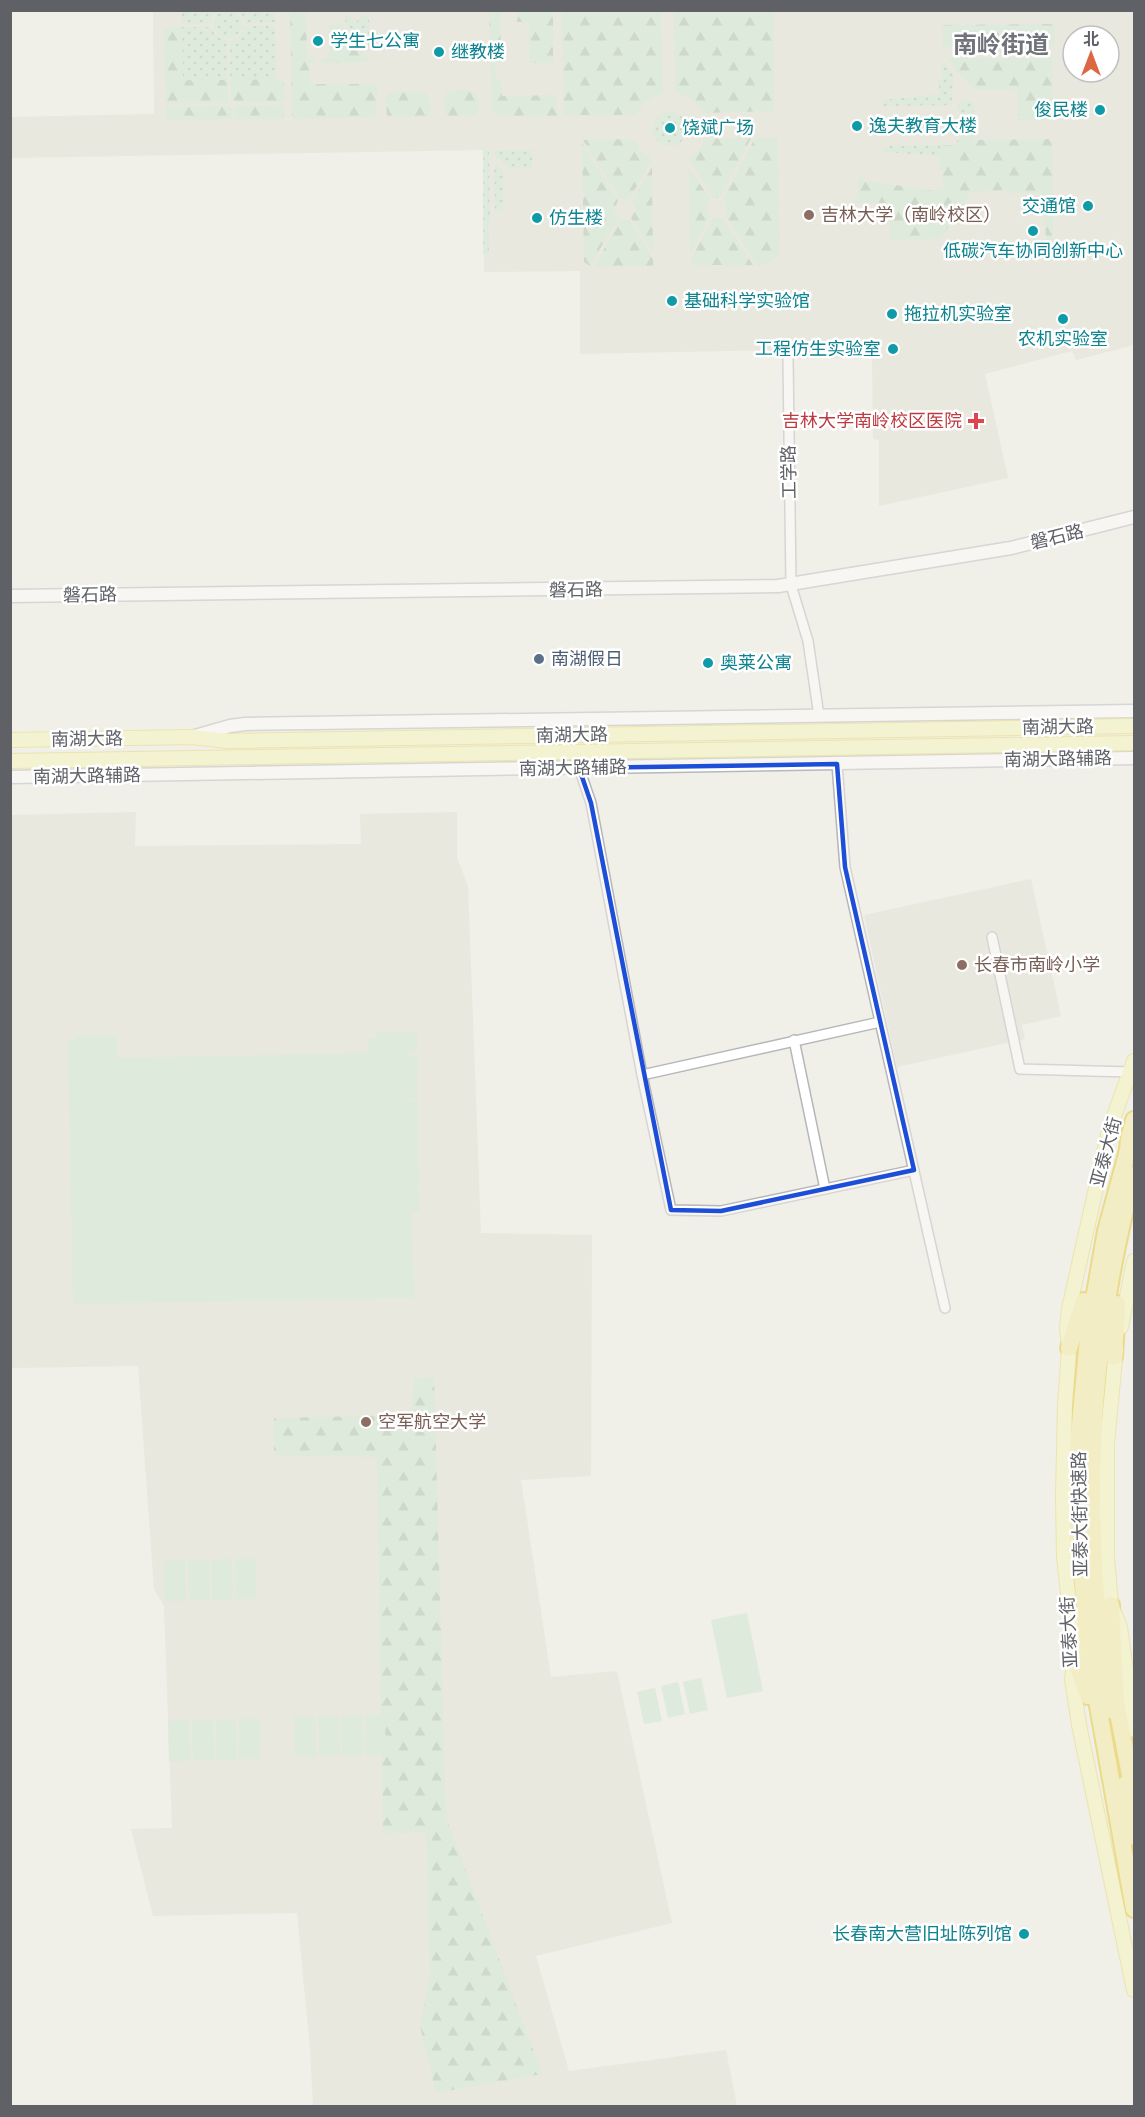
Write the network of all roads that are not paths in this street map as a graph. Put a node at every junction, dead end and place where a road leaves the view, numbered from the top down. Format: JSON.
{"nodes":[{"id":1,"x":788,"y":358,"type":"dead end"},
{"id":2,"x":1134,"y":517,"type":"edge"},
{"id":3,"x":791,"y":585,"type":"junction"},
{"id":4,"x":10,"y":596,"type":"edge"},
{"id":5,"x":1134,"y":711,"type":"edge"},
{"id":6,"x":819,"y":716,"type":"junction"},
{"id":7,"x":1134,"y":726,"type":"edge"},
{"id":8,"x":192,"y":737,"type":"junction"},
{"id":9,"x":10,"y":740,"type":"edge"},
{"id":10,"x":1134,"y":743,"type":"edge"},
{"id":11,"x":1134,"y":758,"type":"edge"},
{"id":12,"x":10,"y":761,"type":"edge"},
{"id":13,"x":837,"y":764,"type":"junction"},
{"id":14,"x":579,"y":768,"type":"junction"},
{"id":15,"x":10,"y":777,"type":"edge"},
{"id":16,"x":992,"y":938,"type":"dead end"},
{"id":17,"x":880,"y":1022,"type":"junction"},
{"id":18,"x":794,"y":1040,"type":"junction"},
{"id":19,"x":1132,"y":1067,"type":"edge"},
{"id":20,"x":642,"y":1075,"type":"junction"},
{"id":21,"x":1134,"y":1120,"type":"edge"},
{"id":22,"x":1129,"y":1139,"type":"junction"},
{"id":23,"x":914,"y":1170,"type":"junction"},
{"id":24,"x":1134,"y":1175,"type":"edge"},
{"id":25,"x":825,"y":1189,"type":"junction"},
{"id":26,"x":1134,"y":1204,"type":"edge"},
{"id":27,"x":1134,"y":1261,"type":"edge"},
{"id":28,"x":945,"y":1308,"type":"dead end"},
{"id":29,"x":1070,"y":1348,"type":"junction"},
{"id":30,"x":1114,"y":1357,"type":"junction"},
{"id":31,"x":1111,"y":1605,"type":"junction"},
{"id":32,"x":1074,"y":1657,"type":"junction"},
{"id":33,"x":1134,"y":1730,"type":"edge"},
{"id":34,"x":1134,"y":1800,"type":"edge"},
{"id":35,"x":1134,"y":1837,"type":"edge"},
{"id":36,"x":1124,"y":1859,"type":"junction"},
{"id":37,"x":1134,"y":1909,"type":"edge"},
{"id":38,"x":1134,"y":1990,"type":"edge"}],
"edges":[{"from":1,"to":3,"type":"street","name":"工学路"},
{"from":2,"to":3,"type":"street","name":"磐石路"},
{"from":3,"to":4,"type":"street","name":"磐石路"},
{"from":3,"to":6,"type":"street","name":"工学路"},
{"from":5,"to":6,"type":"street"},
{"from":6,"to":8,"type":"street"},
{"from":7,"to":8,"type":"main road","name":"南湖大路"},
{"from":8,"to":9,"type":"main road","name":"南湖大路"},
{"from":10,"to":12,"type":"main road","name":"南湖大路"},
{"from":11,"to":13,"type":"street","name":"南湖大路辅路"},
{"from":13,"to":14,"type":"street","name":"南湖大路辅路"},
{"from":13,"to":17,"type":"street"},
{"from":14,"to":15,"type":"street","name":"南湖大路辅路"},
{"from":14,"to":20,"type":"street"},
{"from":16,"to":19,"type":"street"},
{"from":17,"to":18,"type":"street"},
{"from":17,"to":23,"type":"street"},
{"from":18,"to":20,"type":"street"},
{"from":18,"to":25,"type":"street"},
{"from":19,"to":29,"type":"main road","name":"亚泰大街"},
{"from":20,"to":25,"type":"street"},
{"from":21,"to":22,"type":"highway","name":"亚泰大街快速路"},
{"from":22,"to":29,"type":"highway"},
{"from":22,"to":36,"type":"highway","name":"亚泰大街快速路"},
{"from":23,"to":25,"type":"street"},
{"from":23,"to":28,"type":"street"},
{"from":24,"to":35,"type":"highway","name":"亚泰大街快速路"},
{"from":26,"to":30,"type":"highway"},
{"from":27,"to":30,"type":"main road"},
{"from":29,"to":32,"type":"main road","name":"亚泰大街"},
{"from":30,"to":31,"type":"main road"},
{"from":31,"to":33,"type":"main road"},
{"from":31,"to":34,"type":"highway"},
{"from":32,"to":36,"type":"highway"},
{"from":32,"to":38,"type":"main road","name":"亚泰大街"},
{"from":36,"to":37,"type":"highway","name":"亚泰大街快速路"}]}
